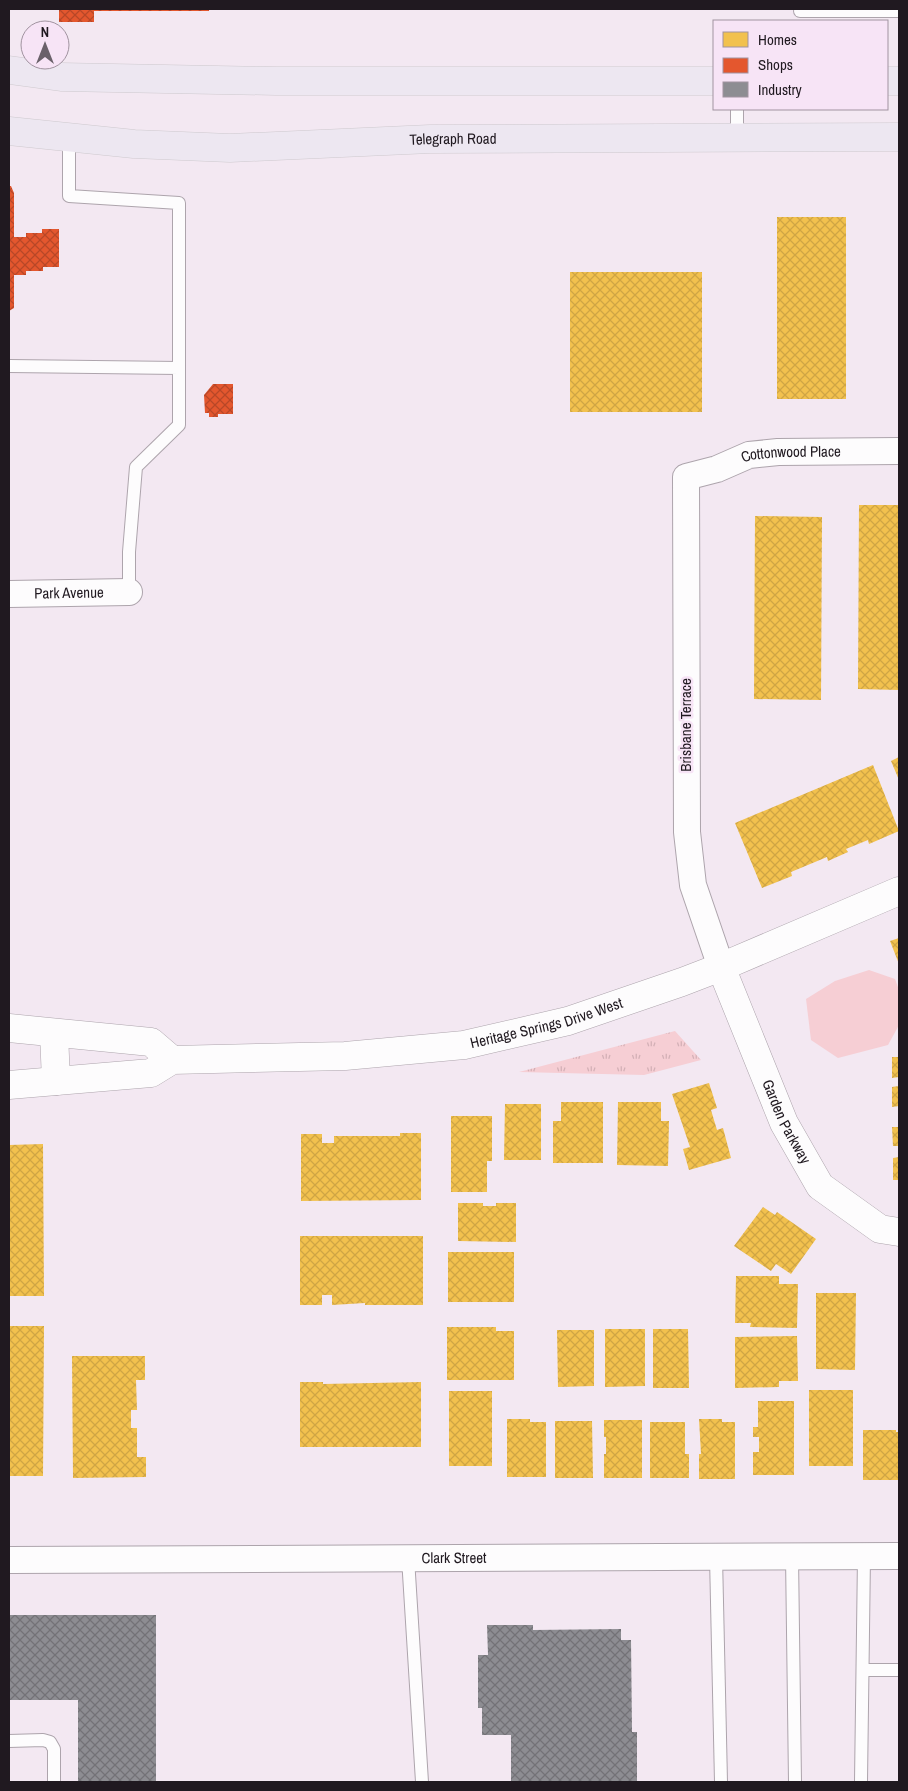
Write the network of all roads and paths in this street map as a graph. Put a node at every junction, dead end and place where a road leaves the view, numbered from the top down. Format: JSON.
{"nodes":[{"id":1,"x":899,"y":11,"type":"edge"},
{"id":2,"x":800,"y":14,"type":"edge"},
{"id":3,"x":9,"y":70,"type":"edge"},
{"id":4,"x":713,"y":81,"type":"edge"},
{"id":5,"x":737,"y":110,"type":"edge"},
{"id":6,"x":9,"y":131,"type":"edge"},
{"id":7,"x":69,"y":137,"type":"junction"},
{"id":8,"x":737,"y":137,"type":"junction"},
{"id":9,"x":899,"y":137,"type":"edge"},
{"id":10,"x":9,"y":366,"type":"edge"},
{"id":11,"x":179,"y":368,"type":"junction"},
{"id":12,"x":899,"y":451,"type":"edge"},
{"id":13,"x":686,"y":477,"type":"joint"},
{"id":14,"x":128,"y":592,"type":"joint"},
{"id":15,"x":9,"y":594,"type":"edge"},
{"id":16,"x":899,"y":891,"type":"edge"},
{"id":17,"x":721,"y":967,"type":"junction"},
{"id":18,"x":9,"y":1028,"type":"edge"},
{"id":19,"x":54,"y":1033,"type":"junction"},
{"id":20,"x":172,"y":1060,"type":"junction"},
{"id":21,"x":56,"y":1081,"type":"junction"},
{"id":22,"x":9,"y":1085,"type":"edge"},
{"id":23,"x":899,"y":1232,"type":"edge"},
{"id":24,"x":792,"y":1556,"type":"junction"},
{"id":25,"x":864,"y":1556,"type":"junction"},
{"id":26,"x":899,"y":1556,"type":"edge"},
{"id":27,"x":716,"y":1557,"type":"junction"},
{"id":28,"x":408,"y":1558,"type":"junction"},
{"id":29,"x":9,"y":1560,"type":"edge"},
{"id":30,"x":863,"y":1670,"type":"junction"},
{"id":31,"x":899,"y":1670,"type":"edge"},
{"id":32,"x":9,"y":1741,"type":"edge"},
{"id":33,"x":54,"y":1782,"type":"edge"},
{"id":34,"x":422,"y":1782,"type":"edge"},
{"id":35,"x":721,"y":1782,"type":"edge"},
{"id":36,"x":795,"y":1782,"type":"edge"},
{"id":37,"x":861,"y":1782,"type":"edge"}],
"edges":[{"from":1,"to":2,"type":"lane"},
{"from":3,"to":4,"type":"main road"},
{"from":5,"to":8,"type":"lane"},
{"from":6,"to":7,"type":"main road","name":"Telegraph Road"},
{"from":7,"to":8,"type":"main road","name":"Telegraph Road"},
{"from":7,"to":11,"type":"lane"},
{"from":8,"to":9,"type":"main road","name":"Telegraph Road"},
{"from":10,"to":11,"type":"lane"},
{"from":11,"to":14,"type":"lane"},
{"from":12,"to":13,"type":"street","name":"Cottonwood Place"},
{"from":13,"to":17,"type":"street","name":"Brisbane Terrace"},
{"from":14,"to":15,"type":"street","name":"Park Avenue"},
{"from":16,"to":17,"type":"street","name":"Heritage Springs Drive West"},
{"from":17,"to":20,"type":"street","name":"Heritage Springs Drive West"},
{"from":17,"to":23,"type":"street","name":"Garden Parkway"},
{"from":18,"to":19,"type":"street"},
{"from":19,"to":20,"type":"street"},
{"from":19,"to":21,"type":"street"},
{"from":20,"to":21,"type":"street"},
{"from":21,"to":22,"type":"street"},
{"from":24,"to":25,"type":"street","name":"Clark Street"},
{"from":24,"to":27,"type":"street","name":"Clark Street"},
{"from":24,"to":36,"type":"lane"},
{"from":25,"to":26,"type":"street","name":"Clark Street"},
{"from":25,"to":30,"type":"lane"},
{"from":27,"to":28,"type":"street","name":"Clark Street"},
{"from":27,"to":35,"type":"lane"},
{"from":28,"to":29,"type":"street","name":"Clark Street"},
{"from":28,"to":34,"type":"lane"},
{"from":30,"to":31,"type":"lane"},
{"from":30,"to":37,"type":"lane"},
{"from":32,"to":33,"type":"lane"}]}
